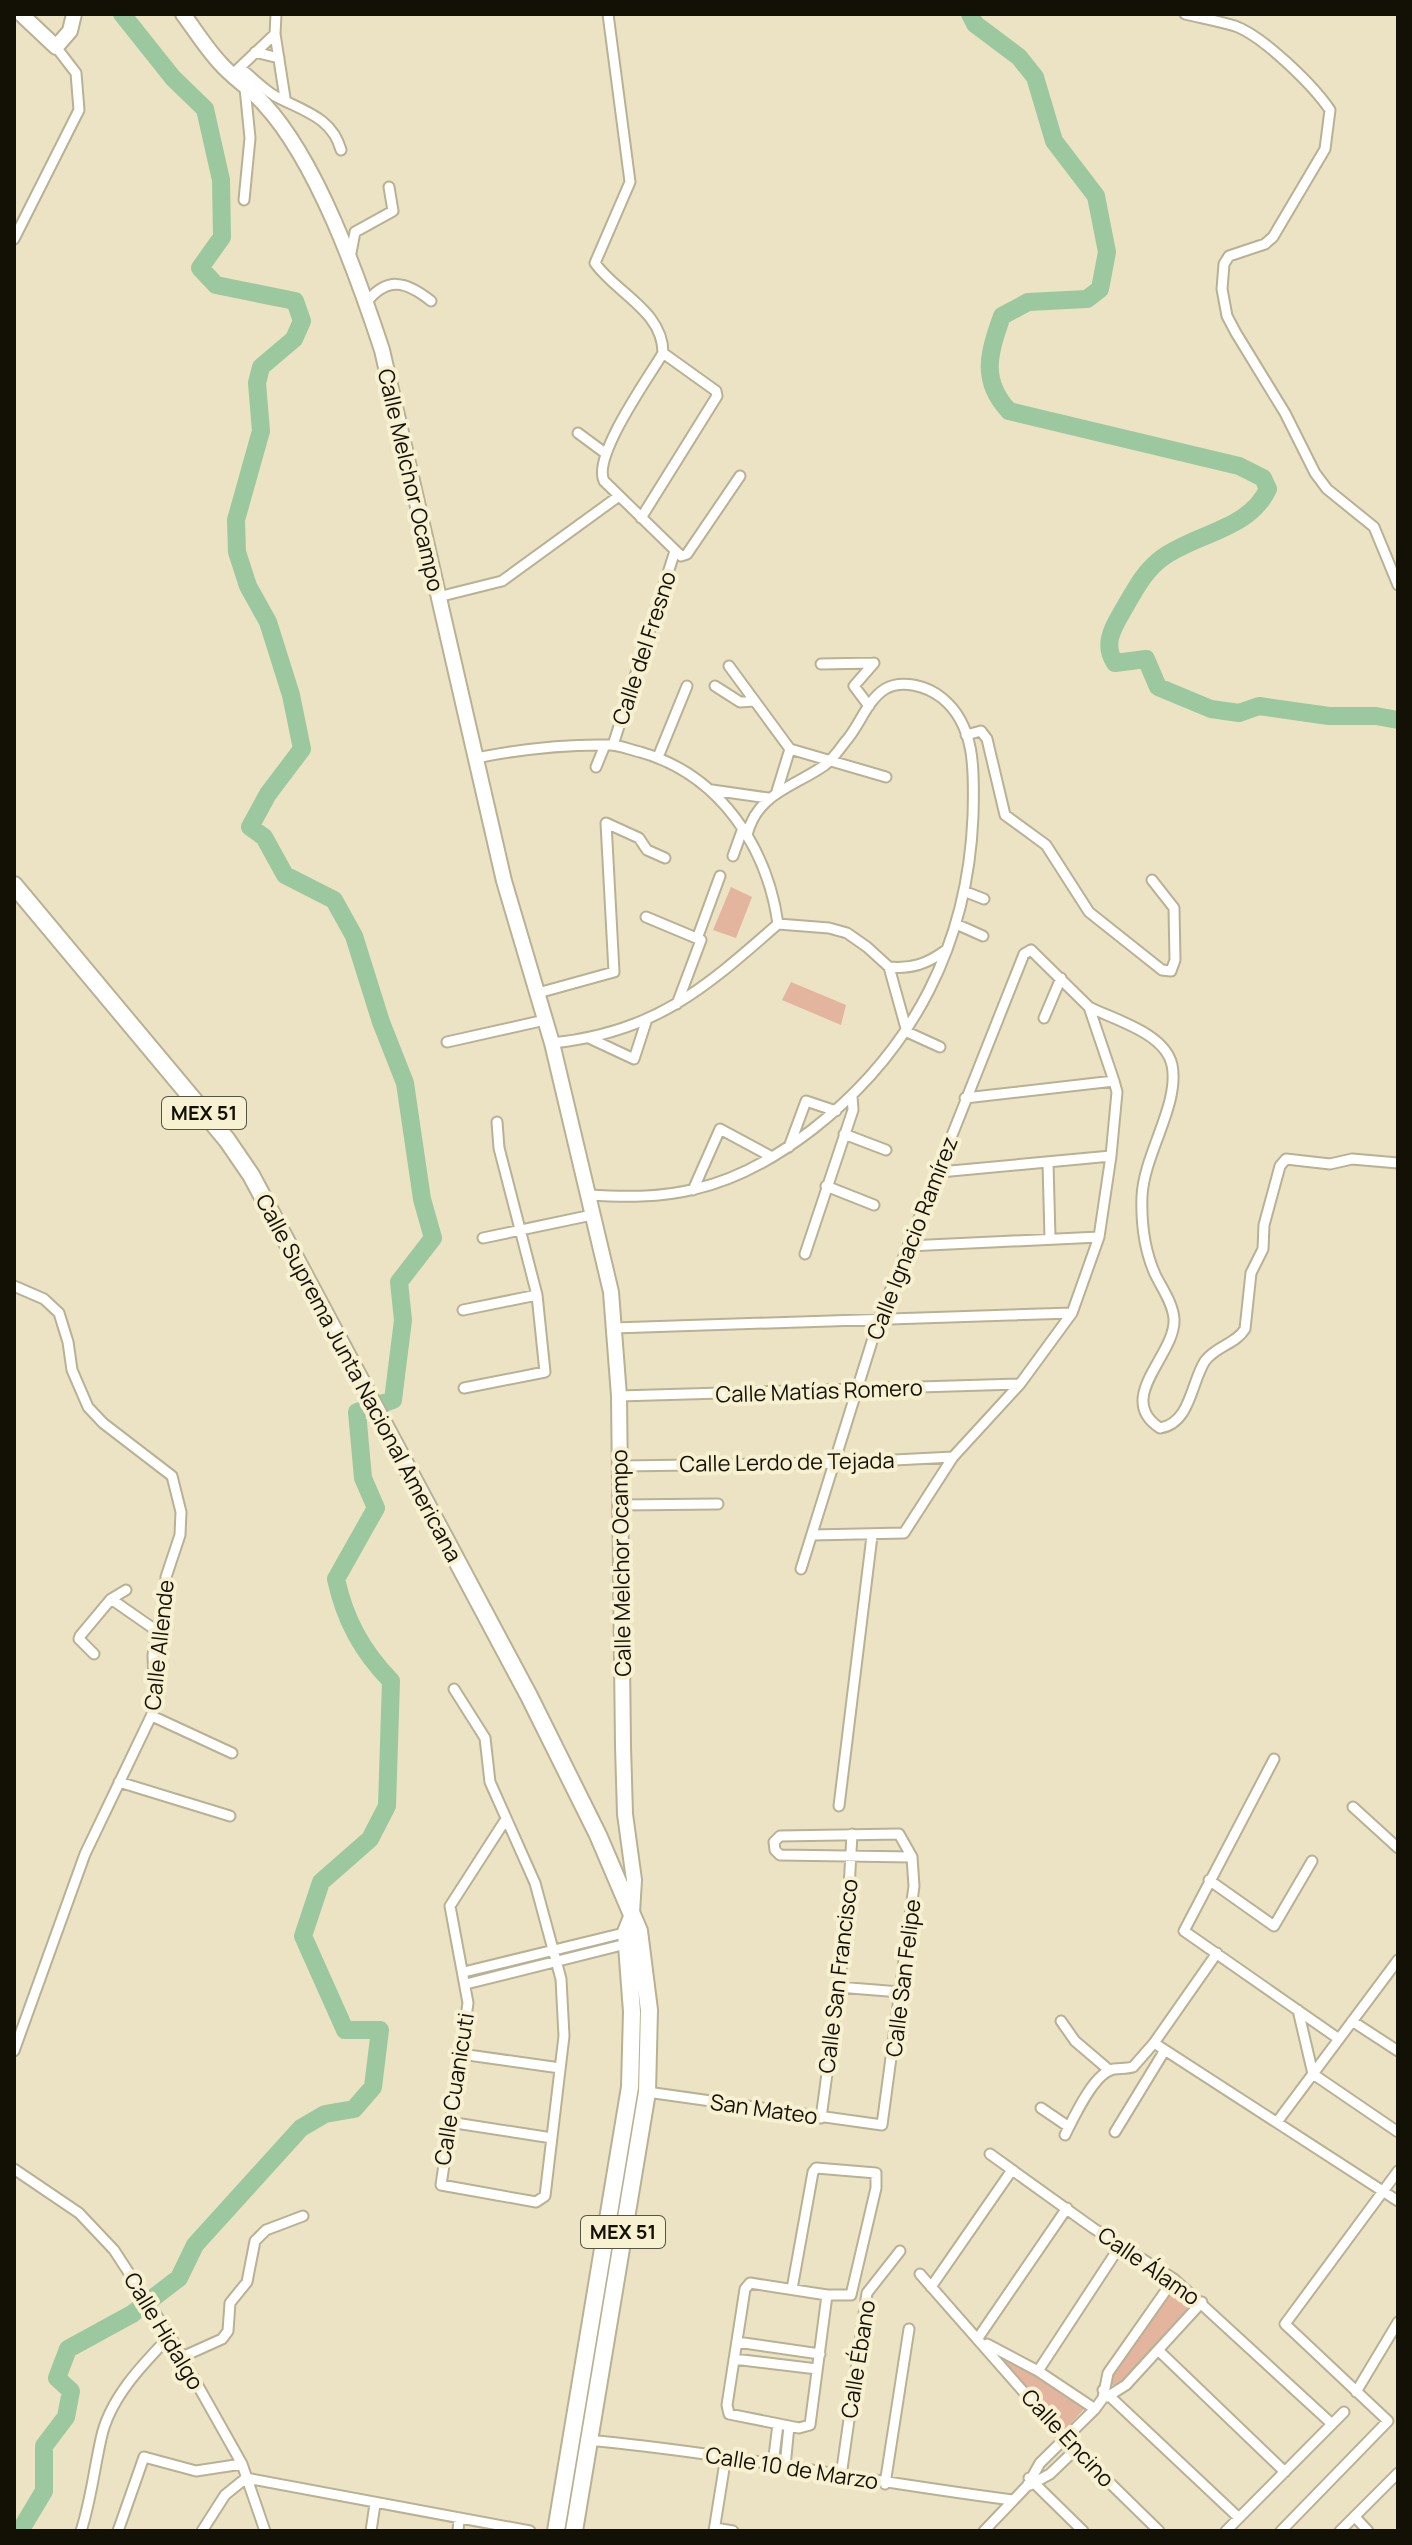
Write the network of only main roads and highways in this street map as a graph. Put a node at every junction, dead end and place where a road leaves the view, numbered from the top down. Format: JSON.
{"nodes":[{"id":1,"x":14,"y":885,"type":"edge"},
{"id":2,"x":633,"y":1930,"type":"junction"},
{"id":3,"x":579,"y":2439,"type":"junction"},
{"id":4,"x":556,"y":2531,"type":"edge"},
{"id":5,"x":574,"y":2531,"type":"edge"}],
"edges":[{"from":1,"to":2,"type":"main road","name":"Calle Suprema Junta Nacional Americana","number":"MEX 51"},
{"from":2,"to":3,"type":"main road","name":"Calle Suprema Junta Nacional Americana","number":"MEX 51"},
{"from":2,"to":3,"type":"main road","name":"Calle Suprema Junta Nacional Americana","number":"MEX 51"},
{"from":3,"to":4,"type":"main road","name":"Calle Suprema Junta Nacional Americana","number":"MEX 51"},
{"from":3,"to":5,"type":"main road","name":"Calle Suprema Junta Nacional Americana","number":"MEX 51"}]}
